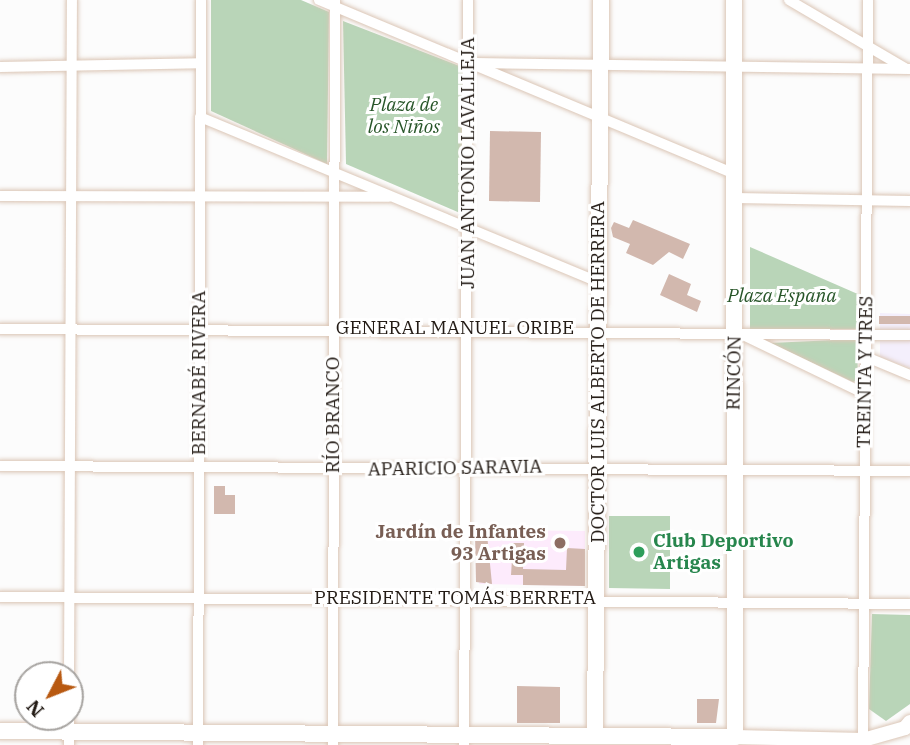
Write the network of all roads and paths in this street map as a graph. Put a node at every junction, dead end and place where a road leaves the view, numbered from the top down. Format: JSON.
{"nodes":[{"id":1,"x":72,"y":0,"type":"edge"},
{"id":2,"x":201,"y":0,"type":"edge"},
{"id":3,"x":319,"y":0,"type":"edge"},
{"id":4,"x":468,"y":0,"type":"edge"},
{"id":5,"x":601,"y":0,"type":"edge"},
{"id":6,"x":734,"y":0,"type":"edge"},
{"id":7,"x":789,"y":0,"type":"edge"},
{"id":8,"x":868,"y":0,"type":"edge"},
{"id":9,"x":335,"y":3,"type":"edge"},
{"id":10,"x":868,"y":47,"type":"junction"},
{"id":11,"x":470,"y":63,"type":"junction"},
{"id":12,"x":601,"y":63,"type":"junction"},
{"id":13,"x":201,"y":64,"type":"junction"},
{"id":14,"x":734,"y":65,"type":"junction"},
{"id":15,"x":0,"y":67,"type":"edge"},
{"id":16,"x":72,"y":67,"type":"junction"},
{"id":17,"x":868,"y":68,"type":"junction"},
{"id":18,"x":908,"y":70,"type":"edge"},
{"id":19,"x":200,"y":117,"type":"junction"},
{"id":20,"x":600,"y":117,"type":"junction"},
{"id":21,"x":334,"y":172,"type":"junction"},
{"id":22,"x":733,"y":173,"type":"junction"},
{"id":23,"x":0,"y":197,"type":"edge"},
{"id":24,"x":71,"y":197,"type":"junction"},
{"id":25,"x":200,"y":197,"type":"junction"},
{"id":26,"x":334,"y":197,"type":"junction"},
{"id":27,"x":395,"y":197,"type":"junction"},
{"id":28,"x":735,"y":198,"type":"junction"},
{"id":29,"x":868,"y":200,"type":"junction"},
{"id":30,"x":910,"y":201,"type":"edge"},
{"id":31,"x":468,"y":227,"type":"junction"},
{"id":32,"x":599,"y":282,"type":"junction"},
{"id":33,"x":199,"y":327,"type":"junction"},
{"id":34,"x":69,"y":328,"type":"junction"},
{"id":35,"x":333,"y":328,"type":"junction"},
{"id":36,"x":0,"y":329,"type":"edge"},
{"id":37,"x":468,"y":329,"type":"junction"},
{"id":38,"x":598,"y":329,"type":"junction"},
{"id":39,"x":735,"y":331,"type":"junction"},
{"id":40,"x":865,"y":333,"type":"junction"},
{"id":41,"x":910,"y":335,"type":"edge"},
{"id":42,"x":864,"y":356,"type":"junction"},
{"id":43,"x":910,"y":375,"type":"edge"},
{"id":44,"x":865,"y":394,"type":"junction"},
{"id":45,"x":0,"y":466,"type":"edge"},
{"id":46,"x":467,"y":466,"type":"junction"},
{"id":47,"x":69,"y":467,"type":"junction"},
{"id":48,"x":199,"y":467,"type":"junction"},
{"id":49,"x":598,"y":467,"type":"junction"},
{"id":50,"x":732,"y":468,"type":"junction"},
{"id":51,"x":863,"y":468,"type":"junction"},
{"id":52,"x":333,"y":470,"type":"junction"},
{"id":53,"x":910,"y":471,"type":"edge"},
{"id":54,"x":0,"y":597,"type":"edge"},
{"id":55,"x":332,"y":597,"type":"junction"},
{"id":56,"x":69,"y":598,"type":"junction"},
{"id":57,"x":465,"y":598,"type":"junction"},
{"id":58,"x":597,"y":599,"type":"junction"},
{"id":59,"x":198,"y":600,"type":"junction"},
{"id":60,"x":731,"y":600,"type":"junction"},
{"id":61,"x":863,"y":601,"type":"junction"},
{"id":62,"x":910,"y":604,"type":"edge"},
{"id":63,"x":69,"y":661,"type":"edge"},
{"id":64,"x":908,"y":725,"type":"edge"},
{"id":65,"x":69,"y":731,"type":"edge"},
{"id":66,"x":198,"y":738,"type":"edge"},
{"id":67,"x":333,"y":739,"type":"edge"},
{"id":68,"x":464,"y":740,"type":"edge"},
{"id":69,"x":595,"y":740,"type":"edge"},
{"id":70,"x":734,"y":741,"type":"edge"},
{"id":71,"x":863,"y":742,"type":"edge"},
{"id":72,"x":878,"y":745,"type":"edge"},
{"id":73,"x":904,"y":745,"type":"edge"}],
"edges":[{"from":1,"to":16,"type":"street"},
{"from":2,"to":13,"type":"street","name":"BERNABÉ RIVERA"},
{"from":3,"to":9,"type":"street"},
{"from":4,"to":11,"type":"street","name":"JUAN ANTONIO LAVALLEJA"},
{"from":5,"to":12,"type":"main road","name":"DOCTOR LUIS ALBERTO DE HERRERA"},
{"from":6,"to":14,"type":"main road","name":"RINCÓN"},
{"from":7,"to":10,"type":"street"},
{"from":8,"to":10,"type":"street","name":"TREINTA Y TRES"},
{"from":9,"to":11,"type":"street"},
{"from":9,"to":21,"type":"street","name":"RÍO BRANCO"},
{"from":10,"to":17,"type":"street","name":"TREINTA Y TRES"},
{"from":10,"to":18,"type":"street"},
{"from":11,"to":12,"type":"street"},
{"from":11,"to":20,"type":"street"},
{"from":11,"to":31,"type":"street","name":"JUAN ANTONIO LAVALLEJA"},
{"from":12,"to":14,"type":"street"},
{"from":12,"to":20,"type":"main road","name":"DOCTOR LUIS ALBERTO DE HERRERA"},
{"from":13,"to":16,"type":"street"},
{"from":13,"to":19,"type":"street","name":"BERNABÉ RIVERA"},
{"from":14,"to":17,"type":"street"},
{"from":14,"to":22,"type":"main road","name":"RINCÓN"},
{"from":15,"to":16,"type":"street"},
{"from":16,"to":24,"type":"street"},
{"from":17,"to":18,"type":"street"},
{"from":17,"to":29,"type":"street","name":"TREINTA Y TRES"},
{"from":19,"to":21,"type":"street"},
{"from":19,"to":25,"type":"street","name":"BERNABÉ RIVERA"},
{"from":20,"to":22,"type":"street"},
{"from":20,"to":32,"type":"main road","name":"DOCTOR LUIS ALBERTO DE HERRERA"},
{"from":21,"to":26,"type":"street","name":"RÍO BRANCO"},
{"from":21,"to":27,"type":"street"},
{"from":22,"to":28,"type":"main road","name":"RINCÓN"},
{"from":23,"to":24,"type":"street"},
{"from":24,"to":25,"type":"street"},
{"from":24,"to":34,"type":"street"},
{"from":25,"to":26,"type":"street"},
{"from":25,"to":33,"type":"street","name":"BERNABÉ RIVERA"},
{"from":26,"to":27,"type":"street"},
{"from":26,"to":35,"type":"street","name":"RÍO BRANCO"},
{"from":27,"to":31,"type":"street"},
{"from":28,"to":29,"type":"street"},
{"from":28,"to":39,"type":"main road","name":"RINCÓN"},
{"from":29,"to":30,"type":"street"},
{"from":29,"to":40,"type":"street","name":"TREINTA Y TRES"},
{"from":31,"to":32,"type":"street"},
{"from":31,"to":37,"type":"street","name":"JUAN ANTONIO LAVALLEJA"},
{"from":32,"to":38,"type":"main road","name":"DOCTOR LUIS ALBERTO DE HERRERA"},
{"from":33,"to":34,"type":"street","name":"GENERAL MANUEL ORIBE"},
{"from":33,"to":35,"type":"street","name":"GENERAL MANUEL ORIBE"},
{"from":33,"to":48,"type":"street","name":"BERNABÉ RIVERA"},
{"from":34,"to":36,"type":"street","name":"GENERAL MANUEL ORIBE"},
{"from":34,"to":47,"type":"street"},
{"from":35,"to":37,"type":"street","name":"GENERAL MANUEL ORIBE"},
{"from":35,"to":52,"type":"street","name":"RÍO BRANCO"},
{"from":37,"to":38,"type":"street","name":"GENERAL MANUEL ORIBE"},
{"from":37,"to":46,"type":"street","name":"JUAN ANTONIO LAVALLEJA"},
{"from":38,"to":39,"type":"street","name":"GENERAL MANUEL ORIBE"},
{"from":38,"to":49,"type":"main road","name":"DOCTOR LUIS ALBERTO DE HERRERA"},
{"from":39,"to":40,"type":"street","name":"GENERAL MANUEL ORIBE"},
{"from":39,"to":44,"type":"street"},
{"from":39,"to":50,"type":"main road","name":"RINCÓN"},
{"from":40,"to":41,"type":"street","name":"GENERAL MANUEL ORIBE"},
{"from":40,"to":42,"type":"street","name":"TREINTA Y TRES"},
{"from":42,"to":43,"type":"street"},
{"from":42,"to":44,"type":"street","name":"TREINTA Y TRES"},
{"from":44,"to":51,"type":"street","name":"TREINTA Y TRES"},
{"from":45,"to":47,"type":"street","name":"APARICIO SARAVIA"},
{"from":46,"to":49,"type":"street","name":"APARICIO SARAVIA"},
{"from":46,"to":52,"type":"street","name":"APARICIO SARAVIA"},
{"from":46,"to":57,"type":"street","name":"JUAN ANTONIO LAVALLEJA"},
{"from":47,"to":48,"type":"street","name":"APARICIO SARAVIA"},
{"from":47,"to":56,"type":"street"},
{"from":48,"to":52,"type":"street","name":"APARICIO SARAVIA"},
{"from":48,"to":59,"type":"street","name":"BERNABÉ RIVERA"},
{"from":49,"to":50,"type":"street","name":"APARICIO SARAVIA"},
{"from":49,"to":58,"type":"main road","name":"DOCTOR LUIS ALBERTO DE HERRERA"},
{"from":50,"to":51,"type":"street","name":"APARICIO SARAVIA"},
{"from":50,"to":60,"type":"main road","name":"RINCÓN"},
{"from":51,"to":53,"type":"street","name":"APARICIO SARAVIA"},
{"from":51,"to":61,"type":"street","name":"TREINTA Y TRES"},
{"from":52,"to":55,"type":"street","name":"RÍO BRANCO"},
{"from":54,"to":56,"type":"street","name":"PRESIDENTE TOMÁS BERRETA"},
{"from":55,"to":57,"type":"street","name":"PRESIDENTE TOMÁS BERRETA"},
{"from":55,"to":59,"type":"street","name":"PRESIDENTE TOMÁS BERRETA"},
{"from":55,"to":67,"type":"street","name":"RÍO BRANCO"},
{"from":56,"to":59,"type":"street","name":"PRESIDENTE TOMÁS BERRETA"},
{"from":56,"to":63,"type":"street"},
{"from":57,"to":58,"type":"street","name":"PRESIDENTE TOMÁS BERRETA"},
{"from":57,"to":68,"type":"street","name":"JUAN ANTONIO LAVALLEJA"},
{"from":58,"to":60,"type":"street","name":"PRESIDENTE TOMÁS BERRETA"},
{"from":58,"to":69,"type":"main road","name":"DOCTOR LUIS ALBERTO DE HERRERA"},
{"from":59,"to":66,"type":"street","name":"BERNABÉ RIVERA"},
{"from":60,"to":61,"type":"street","name":"PRESIDENTE TOMÁS BERRETA"},
{"from":60,"to":70,"type":"main road","name":"RINCÓN"},
{"from":61,"to":62,"type":"street","name":"PRESIDENTE TOMÁS BERRETA"},
{"from":61,"to":71,"type":"street","name":"TREINTA Y TRES"},
{"from":64,"to":71,"type":"main road"},
{"from":64,"to":73,"type":"main road"},
{"from":65,"to":66,"type":"main road"},
{"from":66,"to":67,"type":"main road"},
{"from":67,"to":68,"type":"main road"},
{"from":68,"to":69,"type":"main road"},
{"from":69,"to":70,"type":"main road"},
{"from":70,"to":71,"type":"main road"},
{"from":71,"to":72,"type":"main road"}]}
